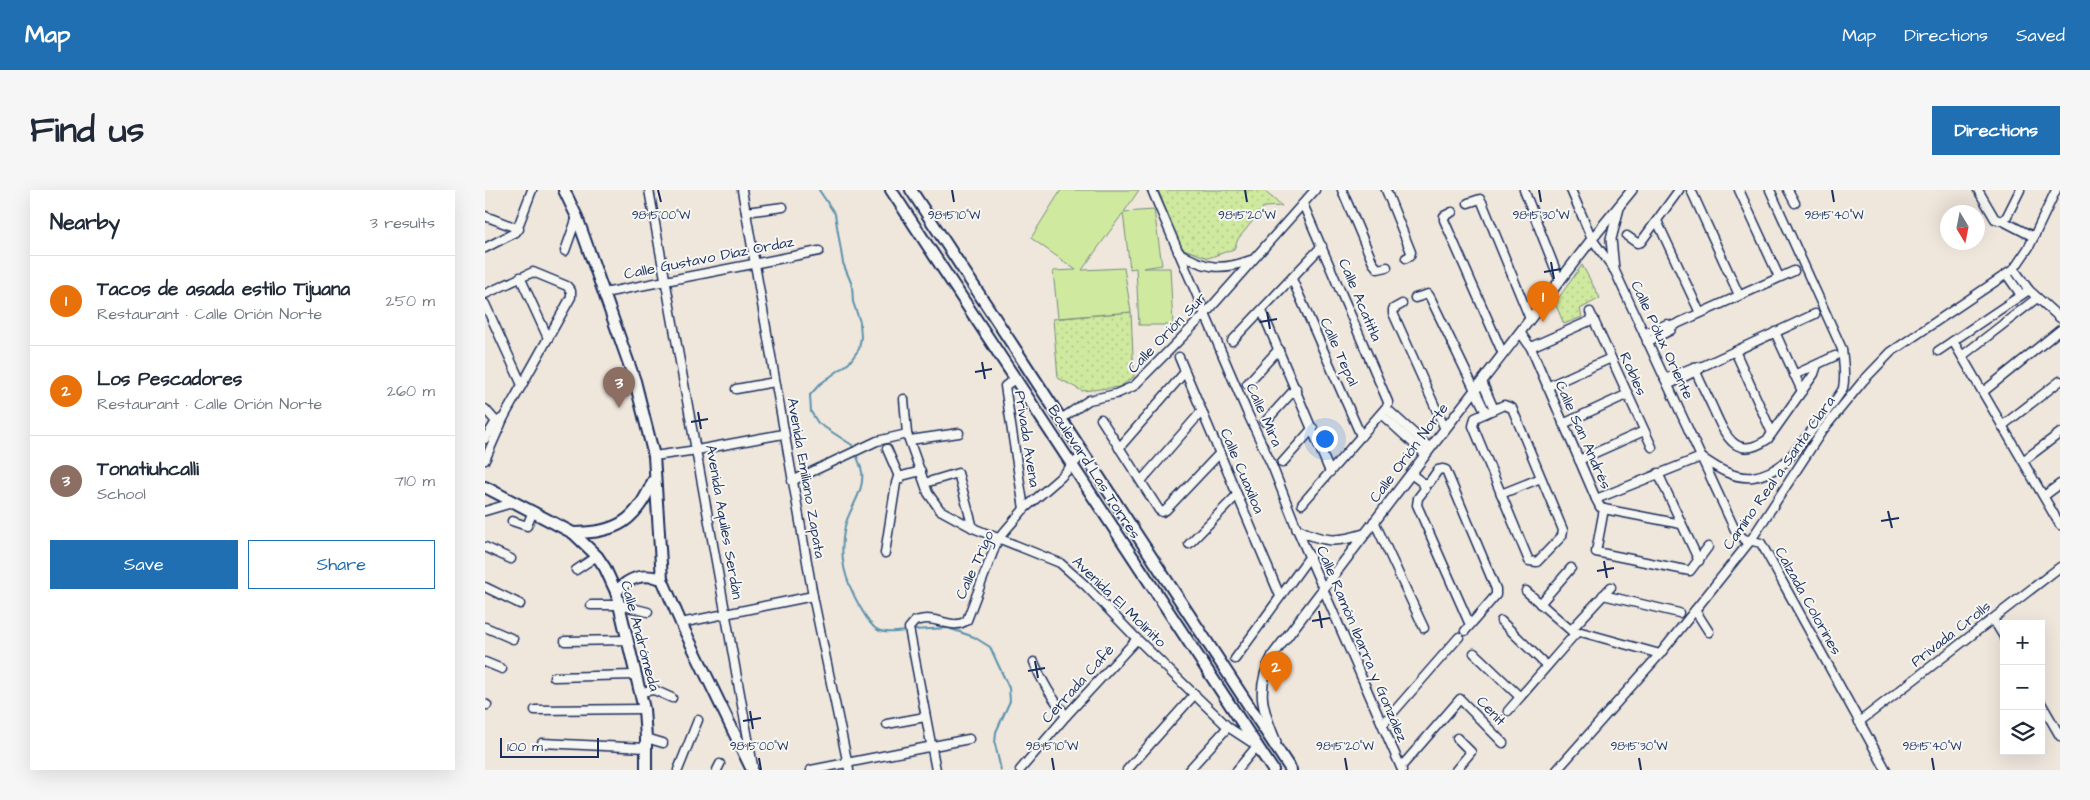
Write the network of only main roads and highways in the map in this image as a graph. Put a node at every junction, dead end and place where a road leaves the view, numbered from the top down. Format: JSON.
{"nodes":[{"id":1,"x":564,"y":190,"type":"edge"},
{"id":2,"x":891,"y":190,"type":"edge"},
{"id":3,"x":911,"y":190,"type":"edge"},
{"id":4,"x":654,"y":478,"type":"junction"},
{"id":5,"x":485,"y":487,"type":"edge"},
{"id":6,"x":573,"y":533,"type":"junction"},
{"id":7,"x":663,"y":579,"type":"junction"},
{"id":8,"x":616,"y":592,"type":"junction"},
{"id":9,"x":645,"y":770,"type":"edge"},
{"id":10,"x":753,"y":770,"type":"edge"},
{"id":11,"x":1273,"y":770,"type":"edge"},
{"id":12,"x":1291,"y":770,"type":"edge"}],
"edges":[{"from":1,"to":4,"type":"main road"},
{"from":2,"to":11,"type":"main road","name":"Boulevard Las Torres"},
{"from":3,"to":12,"type":"main road","name":"Boulevard Las Torres"},
{"from":4,"to":6,"type":"main road"},
{"from":4,"to":7,"type":"main road"},
{"from":5,"to":6,"type":"main road","name":"Calle Andrómeda"},
{"from":6,"to":8,"type":"main road","name":"Calle Andrómeda"},
{"from":7,"to":8,"type":"main road"},
{"from":7,"to":10,"type":"main road"},
{"from":8,"to":9,"type":"main road","name":"Calle Andrómeda"}]}
